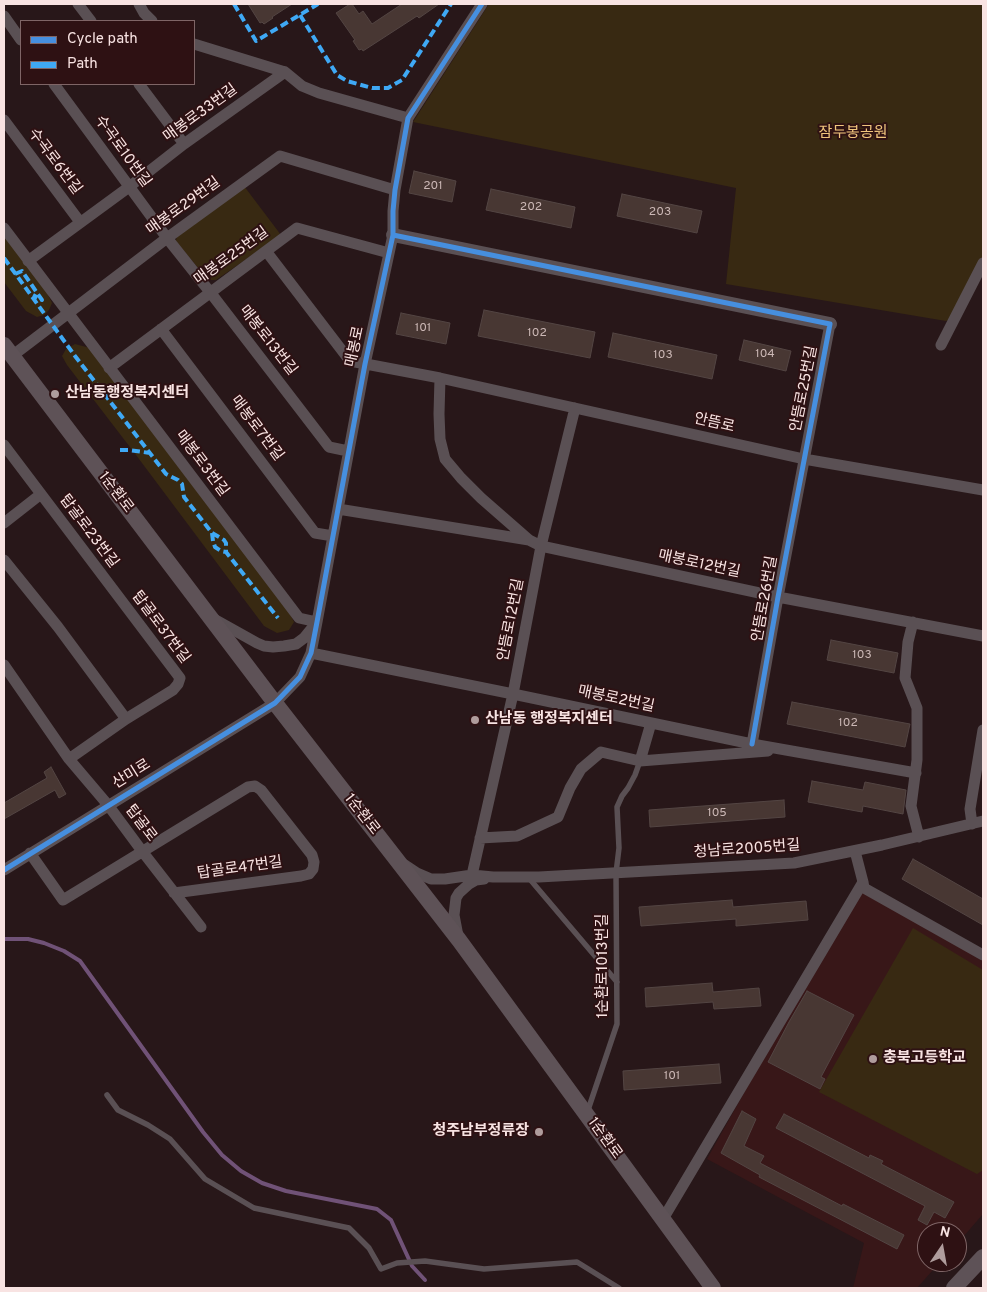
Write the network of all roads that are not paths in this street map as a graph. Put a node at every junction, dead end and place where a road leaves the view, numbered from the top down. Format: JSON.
{"nodes":[{"id":1,"x":78,"y":4,"type":"edge"},
{"id":2,"x":139,"y":4,"type":"edge"},
{"id":3,"x":482,"y":4,"type":"edge"},
{"id":4,"x":4,"y":16,"type":"edge"},
{"id":5,"x":90,"y":20,"type":"edge"},
{"id":6,"x":151,"y":20,"type":"edge"},
{"id":7,"x":20,"y":39,"type":"edge"},
{"id":8,"x":195,"y":44,"type":"edge"},
{"id":9,"x":285,"y":72,"type":"junction"},
{"id":10,"x":55,"y":85,"type":"edge"},
{"id":11,"x":140,"y":85,"type":"edge"},
{"id":12,"x":408,"y":118,"type":"junction"},
{"id":13,"x":4,"y":120,"type":"edge"},
{"id":14,"x":184,"y":144,"type":"junction"},
{"id":15,"x":129,"y":187,"type":"junction"},
{"id":16,"x":395,"y":190,"type":"junction"},
{"id":17,"x":80,"y":222,"type":"junction"},
{"id":18,"x":4,"y":228,"type":"edge"},
{"id":19,"x":393,"y":235,"type":"junction"},
{"id":20,"x":167,"y":238,"type":"junction"},
{"id":21,"x":266,"y":251,"type":"junction"},
{"id":22,"x":389,"y":253,"type":"junction"},
{"id":23,"x":28,"y":261,"type":"junction"},
{"id":24,"x":983,"y":263,"type":"edge"},
{"id":25,"x":210,"y":292,"type":"junction"},
{"id":26,"x":68,"y":313,"type":"junction"},
{"id":27,"x":830,"y":324,"type":"joint"},
{"id":28,"x":162,"y":329,"type":"junction"},
{"id":29,"x":941,"y":344,"type":"dead end"},
{"id":30,"x":8,"y":351,"type":"edge"},
{"id":31,"x":365,"y":364,"type":"junction"},
{"id":32,"x":109,"y":368,"type":"junction"},
{"id":33,"x":440,"y":378,"type":"junction"},
{"id":34,"x":575,"y":408,"type":"junction"},
{"id":35,"x":4,"y":445,"type":"edge"},
{"id":36,"x":348,"y":451,"type":"junction"},
{"id":37,"x":804,"y":459,"type":"junction"},
{"id":38,"x":983,"y":490,"type":"edge"},
{"id":39,"x":41,"y":494,"type":"junction"},
{"id":40,"x":338,"y":509,"type":"junction"},
{"id":41,"x":4,"y":522,"type":"edge"},
{"id":42,"x":333,"y":536,"type":"junction"},
{"id":43,"x":529,"y":540,"type":"junction"},
{"id":44,"x":541,"y":546,"type":"junction"},
{"id":45,"x":4,"y":560,"type":"edge"},
{"id":46,"x":112,"y":588,"type":"joint"},
{"id":47,"x":778,"y":597,"type":"junction"},
{"id":48,"x":208,"y":615,"type":"junction"},
{"id":49,"x":317,"y":622,"type":"junction"},
{"id":50,"x":913,"y":622,"type":"junction"},
{"id":51,"x":983,"y":636,"type":"edge"},
{"id":52,"x":311,"y":653,"type":"junction"},
{"id":53,"x":4,"y":664,"type":"edge"},
{"id":54,"x":513,"y":694,"type":"junction"},
{"id":55,"x":275,"y":703,"type":"junction"},
{"id":56,"x":126,"y":720,"type":"junction"},
{"id":57,"x":652,"y":723,"type":"junction"},
{"id":58,"x":983,"y":730,"type":"edge"},
{"id":59,"x":752,"y":744,"type":"junction"},
{"id":60,"x":785,"y":750,"type":"junction"},
{"id":61,"x":70,"y":759,"type":"junction"},
{"id":62,"x":640,"y":761,"type":"junction"},
{"id":63,"x":916,"y":773,"type":"junction"},
{"id":64,"x":108,"y":805,"type":"junction"},
{"id":65,"x":978,"y":822,"type":"edge"},
{"id":66,"x":919,"y":837,"type":"junction"},
{"id":67,"x":480,"y":838,"type":"junction"},
{"id":68,"x":142,"y":851,"type":"junction"},
{"id":69,"x":855,"y":851,"type":"junction"},
{"id":70,"x":30,"y":853,"type":"junction"},
{"id":71,"x":396,"y":859,"type":"junction"},
{"id":72,"x":4,"y":870,"type":"edge"},
{"id":73,"x":616,"y":873,"type":"junction"},
{"id":74,"x":472,"y":874,"type":"junction"},
{"id":75,"x":493,"y":877,"type":"junction"},
{"id":76,"x":533,"y":877,"type":"junction"},
{"id":77,"x":863,"y":882,"type":"junction"},
{"id":78,"x":174,"y":893,"type":"junction"},
{"id":79,"x":201,"y":927,"type":"dead end"},
{"id":80,"x":458,"y":940,"type":"junction"},
{"id":81,"x":983,"y":956,"type":"edge"},
{"id":82,"x":616,"y":982,"type":"junction"},
{"id":83,"x":107,"y":1095,"type":"dead end"},
{"id":84,"x":586,"y":1115,"type":"junction"},
{"id":85,"x":662,"y":1219,"type":"junction"},
{"id":86,"x":983,"y":1257,"type":"edge"},
{"id":87,"x":620,"y":1288,"type":"edge"},
{"id":88,"x":714,"y":1288,"type":"edge"},
{"id":89,"x":954,"y":1288,"type":"edge"}],
"edges":[{"from":1,"to":5,"type":"street"},
{"from":2,"to":6,"type":"street"},
{"from":3,"to":12,"type":"street","name":"매봉로"},
{"from":4,"to":7,"type":"street"},
{"from":8,"to":9,"type":"street"},
{"from":9,"to":12,"type":"street"},
{"from":9,"to":14,"type":"street","name":"매봉로33번길"},
{"from":10,"to":15,"type":"street","name":"수곡로10번길"},
{"from":11,"to":14,"type":"street"},
{"from":12,"to":16,"type":"street","name":"매봉로"},
{"from":13,"to":17,"type":"street","name":"수곡로6번길"},
{"from":14,"to":15,"type":"street","name":"매봉로33번길"},
{"from":15,"to":17,"type":"street","name":"매봉로33번길"},
{"from":15,"to":20,"type":"street","name":"수곡로10번길"},
{"from":16,"to":19,"type":"street","name":"매봉로"},
{"from":16,"to":20,"type":"street","name":"매봉로29번길"},
{"from":17,"to":23,"type":"street","name":"매봉로33번길"},
{"from":18,"to":23,"type":"street","name":"매봉로3번길"},
{"from":19,"to":22,"type":"street","name":"매봉로"},
{"from":19,"to":27,"type":"street"},
{"from":20,"to":25,"type":"street","name":"매봉로13번길"},
{"from":20,"to":26,"type":"street","name":"매봉로29번길"},
{"from":21,"to":22,"type":"street","name":"매봉로25번길"},
{"from":21,"to":25,"type":"street","name":"매봉로25번길"},
{"from":21,"to":31,"type":"street","name":"안뜸로"},
{"from":22,"to":31,"type":"street","name":"매봉로"},
{"from":23,"to":26,"type":"street","name":"매봉로3번길"},
{"from":24,"to":29,"type":"street"},
{"from":25,"to":28,"type":"street","name":"매봉로25번길"},
{"from":25,"to":36,"type":"street","name":"매봉로13번길"},
{"from":26,"to":30,"type":"street","name":"매봉로29번길"},
{"from":26,"to":32,"type":"street","name":"매봉로3번길"},
{"from":27,"to":37,"type":"street","name":"안뜸로25번길"},
{"from":28,"to":32,"type":"street","name":"매봉로25번길"},
{"from":28,"to":42,"type":"street","name":"매봉로7번길"},
{"from":30,"to":48,"type":"main road","name":"1순환로"},
{"from":31,"to":33,"type":"street","name":"안뜸로"},
{"from":31,"to":36,"type":"street","name":"매봉로"},
{"from":32,"to":49,"type":"street","name":"매봉로3번길"},
{"from":33,"to":34,"type":"street","name":"안뜸로"},
{"from":33,"to":43,"type":"street","name":"매봉로12번길"},
{"from":34,"to":37,"type":"street","name":"안뜸로"},
{"from":34,"to":44,"type":"street","name":"안뜸로12번길"},
{"from":35,"to":39,"type":"street","name":"탑골로23번길"},
{"from":36,"to":40,"type":"street","name":"매봉로"},
{"from":37,"to":38,"type":"street","name":"안뜸로"},
{"from":37,"to":47,"type":"street","name":"안뜸로26번길"},
{"from":39,"to":41,"type":"street","name":"탑골로23번길"},
{"from":39,"to":46,"type":"street","name":"탑골로23번길"},
{"from":40,"to":42,"type":"street","name":"매봉로"},
{"from":40,"to":43,"type":"street","name":"매봉로12번길"},
{"from":42,"to":49,"type":"street","name":"매봉로"},
{"from":43,"to":44,"type":"street","name":"매봉로12번길"},
{"from":44,"to":47,"type":"street","name":"매봉로12번길"},
{"from":44,"to":54,"type":"street","name":"안뜸로12번길"},
{"from":45,"to":56,"type":"street"},
{"from":46,"to":56,"type":"street","name":"탑골로37번길"},
{"from":47,"to":50,"type":"street","name":"매봉로12번길"},
{"from":47,"to":59,"type":"street","name":"안뜸로26번길"},
{"from":48,"to":49,"type":"street"},
{"from":48,"to":55,"type":"main road","name":"1순환로"},
{"from":49,"to":52,"type":"street","name":"매봉로"},
{"from":50,"to":51,"type":"street","name":"매봉로12번길"},
{"from":50,"to":63,"type":"street"},
{"from":52,"to":54,"type":"street","name":"매봉로2번길"},
{"from":52,"to":55,"type":"street","name":"매봉로"},
{"from":53,"to":61,"type":"street","name":"탑골로"},
{"from":54,"to":57,"type":"street","name":"매봉로2번길"},
{"from":54,"to":67,"type":"street","name":"안뜸로12번길"},
{"from":55,"to":64,"type":"street","name":"산미로"},
{"from":55,"to":71,"type":"main road","name":"1순환로"},
{"from":56,"to":61,"type":"street","name":"탑골로37번길"},
{"from":57,"to":59,"type":"street","name":"매봉로2번길"},
{"from":57,"to":62,"type":"street"},
{"from":58,"to":65,"type":"street"},
{"from":59,"to":60,"type":"street","name":"매봉로2번길"},
{"from":60,"to":62,"type":"street"},
{"from":60,"to":63,"type":"street","name":"매봉로2번길"},
{"from":61,"to":64,"type":"street","name":"탑골로"},
{"from":62,"to":67,"type":"street"},
{"from":62,"to":73,"type":"lane","name":"1순환로1013번길"},
{"from":63,"to":66,"type":"street"},
{"from":64,"to":68,"type":"street","name":"탑골로"},
{"from":64,"to":70,"type":"street","name":"산미로"},
{"from":65,"to":66,"type":"street","name":"청남로2005번길"},
{"from":66,"to":69,"type":"street","name":"청남로2005번길"},
{"from":67,"to":74,"type":"street","name":"안뜸로12번길"},
{"from":68,"to":70,"type":"street"},
{"from":68,"to":78,"type":"street","name":"탑골로"},
{"from":68,"to":78,"type":"street","name":"탑골로47번길"},
{"from":69,"to":73,"type":"street","name":"청남로2005번길"},
{"from":69,"to":77,"type":"street"},
{"from":70,"to":72,"type":"street","name":"산미로"},
{"from":71,"to":74,"type":"street"},
{"from":71,"to":80,"type":"main road","name":"1순환로"},
{"from":73,"to":76,"type":"street","name":"청남로2005번길"},
{"from":73,"to":82,"type":"lane","name":"1순환로1013번길"},
{"from":74,"to":75,"type":"street"},
{"from":75,"to":76,"type":"street","name":"청남로2005번길"},
{"from":75,"to":80,"type":"street"},
{"from":76,"to":82,"type":"lane"},
{"from":77,"to":81,"type":"street"},
{"from":77,"to":85,"type":"street"},
{"from":78,"to":79,"type":"street","name":"탑골로"},
{"from":80,"to":84,"type":"main road","name":"1순환로"},
{"from":82,"to":84,"type":"lane","name":"1순환로1013번길"},
{"from":83,"to":87,"type":"lane"},
{"from":84,"to":85,"type":"main road","name":"1순환로"},
{"from":85,"to":88,"type":"main road","name":"1순환로"},
{"from":86,"to":89,"type":"main road"}]}
